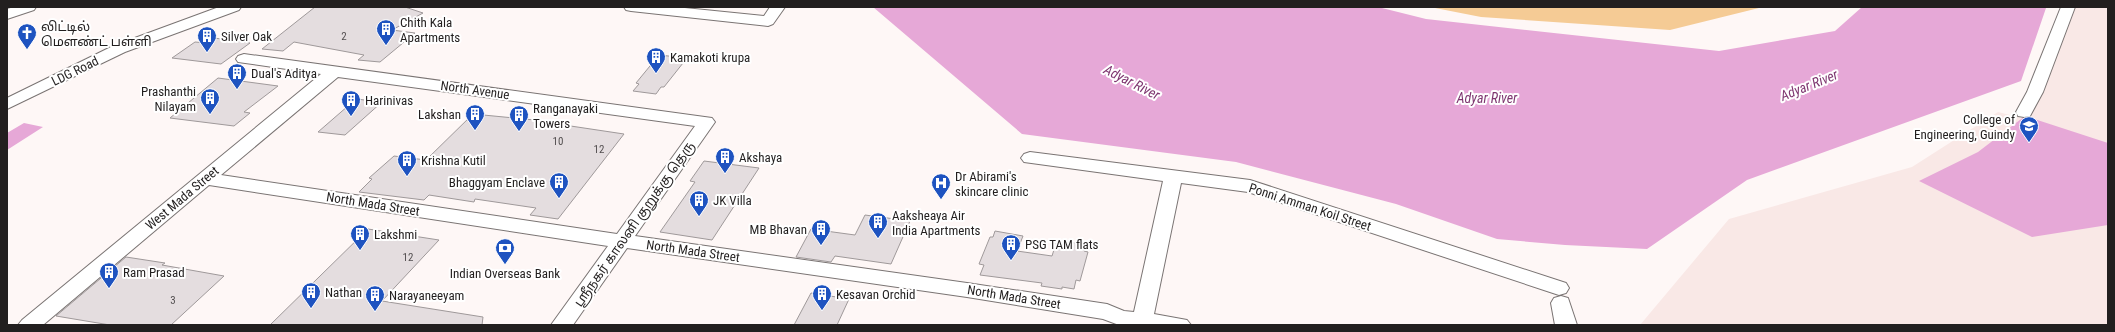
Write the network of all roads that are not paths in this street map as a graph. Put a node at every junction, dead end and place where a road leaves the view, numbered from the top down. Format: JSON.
{"nodes":[{"id":1,"x":29,"y":7,"type":"edge"},
{"id":2,"x":234,"y":7,"type":"edge"},
{"id":3,"x":631,"y":7,"type":"edge"},
{"id":4,"x":778,"y":7,"type":"edge"},
{"id":5,"x":2066,"y":9,"type":"edge"},
{"id":6,"x":7,"y":14,"type":"edge"},
{"id":7,"x":244,"y":59,"type":"dead end"},
{"id":8,"x":335,"y":71,"type":"junction"},
{"id":9,"x":7,"y":104,"type":"edge"},
{"id":10,"x":2024,"y":112,"type":"dead end"},
{"id":11,"x":706,"y":122,"type":"joint"},
{"id":12,"x":1030,"y":158,"type":"dead end"},
{"id":13,"x":1173,"y":176,"type":"junction"},
{"id":14,"x":205,"y":179,"type":"junction"},
{"id":15,"x":621,"y":241,"type":"junction"},
{"id":16,"x":1142,"y":321,"type":"junction"},
{"id":17,"x":1120,"y":322,"type":"edge"},
{"id":18,"x":29,"y":325,"type":"edge"},
{"id":19,"x":562,"y":325,"type":"edge"},
{"id":20,"x":1180,"y":325,"type":"edge"},
{"id":21,"x":1566,"y":325,"type":"edge"}],
"edges":[{"from":1,"to":6,"type":"street"},
{"from":2,"to":9,"type":"street","name":"LDG Road"},
{"from":3,"to":4,"type":"street"},
{"from":5,"to":10,"type":"street"},
{"from":7,"to":8,"type":"street","name":"North Avenue"},
{"from":8,"to":11,"type":"street","name":"North Avenue"},
{"from":8,"to":14,"type":"street","name":"West Mada Street"},
{"from":11,"to":15,"type":"street","name":"ஸ்ரீநகர் காலனி குறுக்கு தெரு"},
{"from":12,"to":13,"type":"street","name":"Ponni Amman Koil Street"},
{"from":13,"to":16,"type":"street"},
{"from":13,"to":21,"type":"street","name":"Ponni Amman Koil Street"},
{"from":14,"to":15,"type":"street","name":"North Mada Street"},
{"from":14,"to":18,"type":"street","name":"West Mada Street"},
{"from":15,"to":17,"type":"street","name":"North Mada Street"},
{"from":15,"to":19,"type":"street","name":"ஸ்ரீநகர் காலனி குறுக்கு தெரு"},
{"from":16,"to":17,"type":"street","name":"North Mada Street"},
{"from":16,"to":20,"type":"street","name":"North Mada Street"}]}
